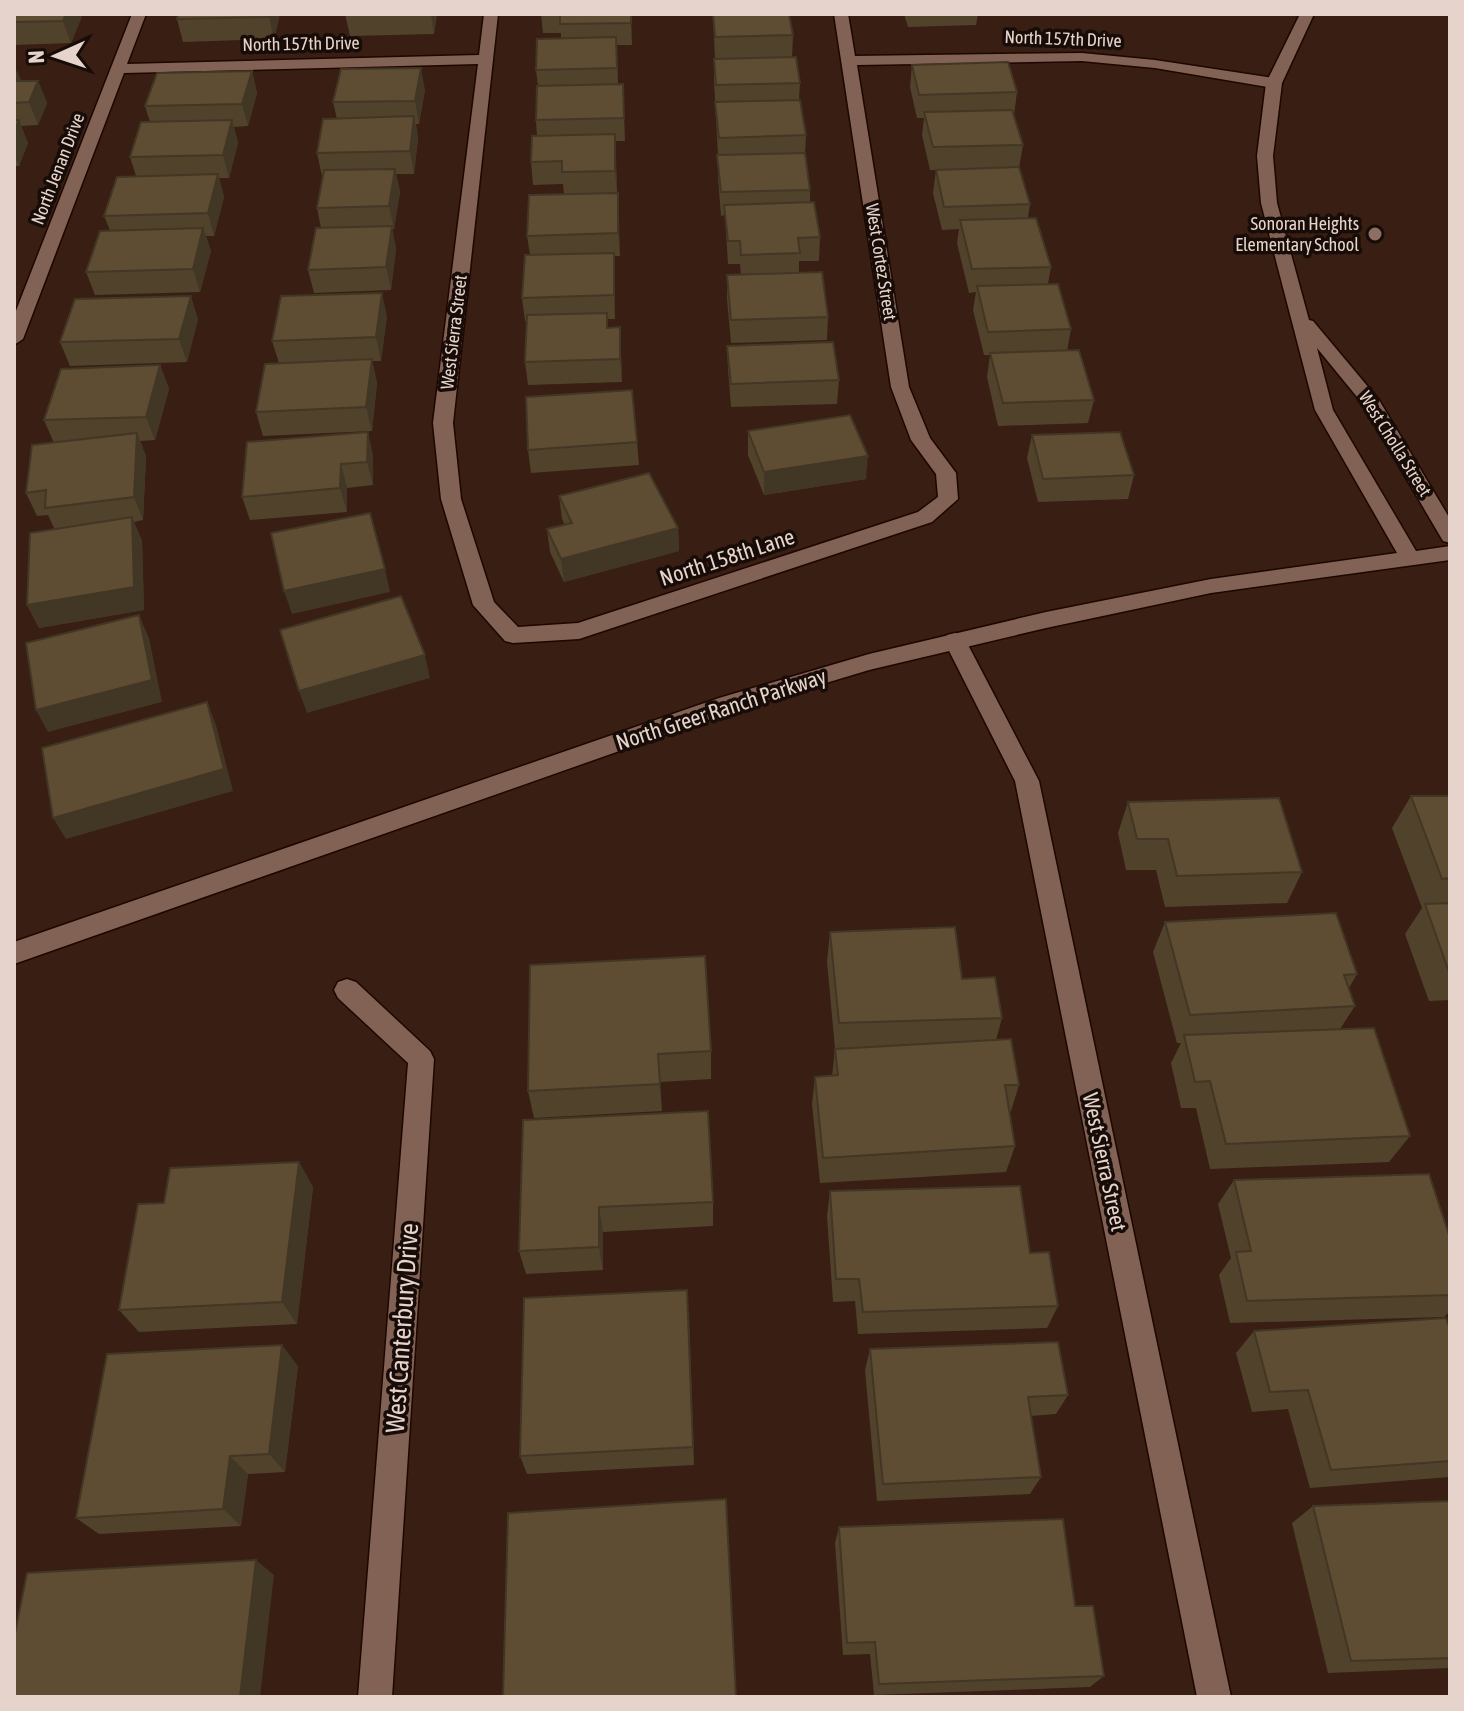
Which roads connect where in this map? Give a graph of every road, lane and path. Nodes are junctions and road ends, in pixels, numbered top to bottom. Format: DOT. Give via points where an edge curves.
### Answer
graph roads {
  1 [pos="139,14"];
  2 [pos="491,14"];
  3 [pos="841,14"];
  4 [pos="1307,14"];
  5 [pos="486,59"];
  6 [pos="849,61"];
  7 [pos="118,69"];
  8 [pos="1274,83"];
  9 [pos="1302,320"];
  10 [pos="14,339"];
  11 [pos="948,499"];
  12 [pos="1450,536"];
  13 [pos="1450,553"];
  14 [pos="1410,558"];
  15 [pos="513,635"];
  16 [pos="955,641"];
  17 [pos="14,953"];
  18 [pos="347,990"];
  19 [pos="375,1697"];
  20 [pos="1214,1697"];
  1 -- 7 [label="street, North Jenan Drive"];
  2 -- 5 [label="street, West Sierra Street"];
  3 -- 6 [label="street, West Cortez Street"];
  4 -- 8 [label="street, West Cholla Street"];
  5 -- 7 [label="street, North 157th Drive"];
  5 -- 15 [label="street, West Sierra Street" via="443,423 451,499 484,605"];
  6 -- 8 [label="street, North 157th Drive" via="1082,57"];
  6 -- 11 [label="street, West Cortez Street" via="900,387 921,440 946,473"];
  7 -- 10 [label="street, North Jenan Drive"];
  8 -- 9 [label="street, West Cholla Street" via="1265,156 1269,203"];
  9 -- 12 [label="street, West Cholla Street" via="1370,400"];
  9 -- 14 [label="street, West Cholla Street" via="1324,410"];
  11 -- 15 [label="street, North 158th Lane" via="925,517 579,631"];
  13 -- 14 [label="street, North Greer Ranch Parkway"];
  14 -- 16 [label="street, North Greer Ranch Parkway" via="1211,586"];
  16 -- 17 [label="street, North Greer Ranch Parkway" via="727,704"];
  16 -- 20 [label="street, West Sierra Street" via="1027,781"];
  18 -- 19 [label="street, West Canterbury Drive" via="421,1059"];
}
